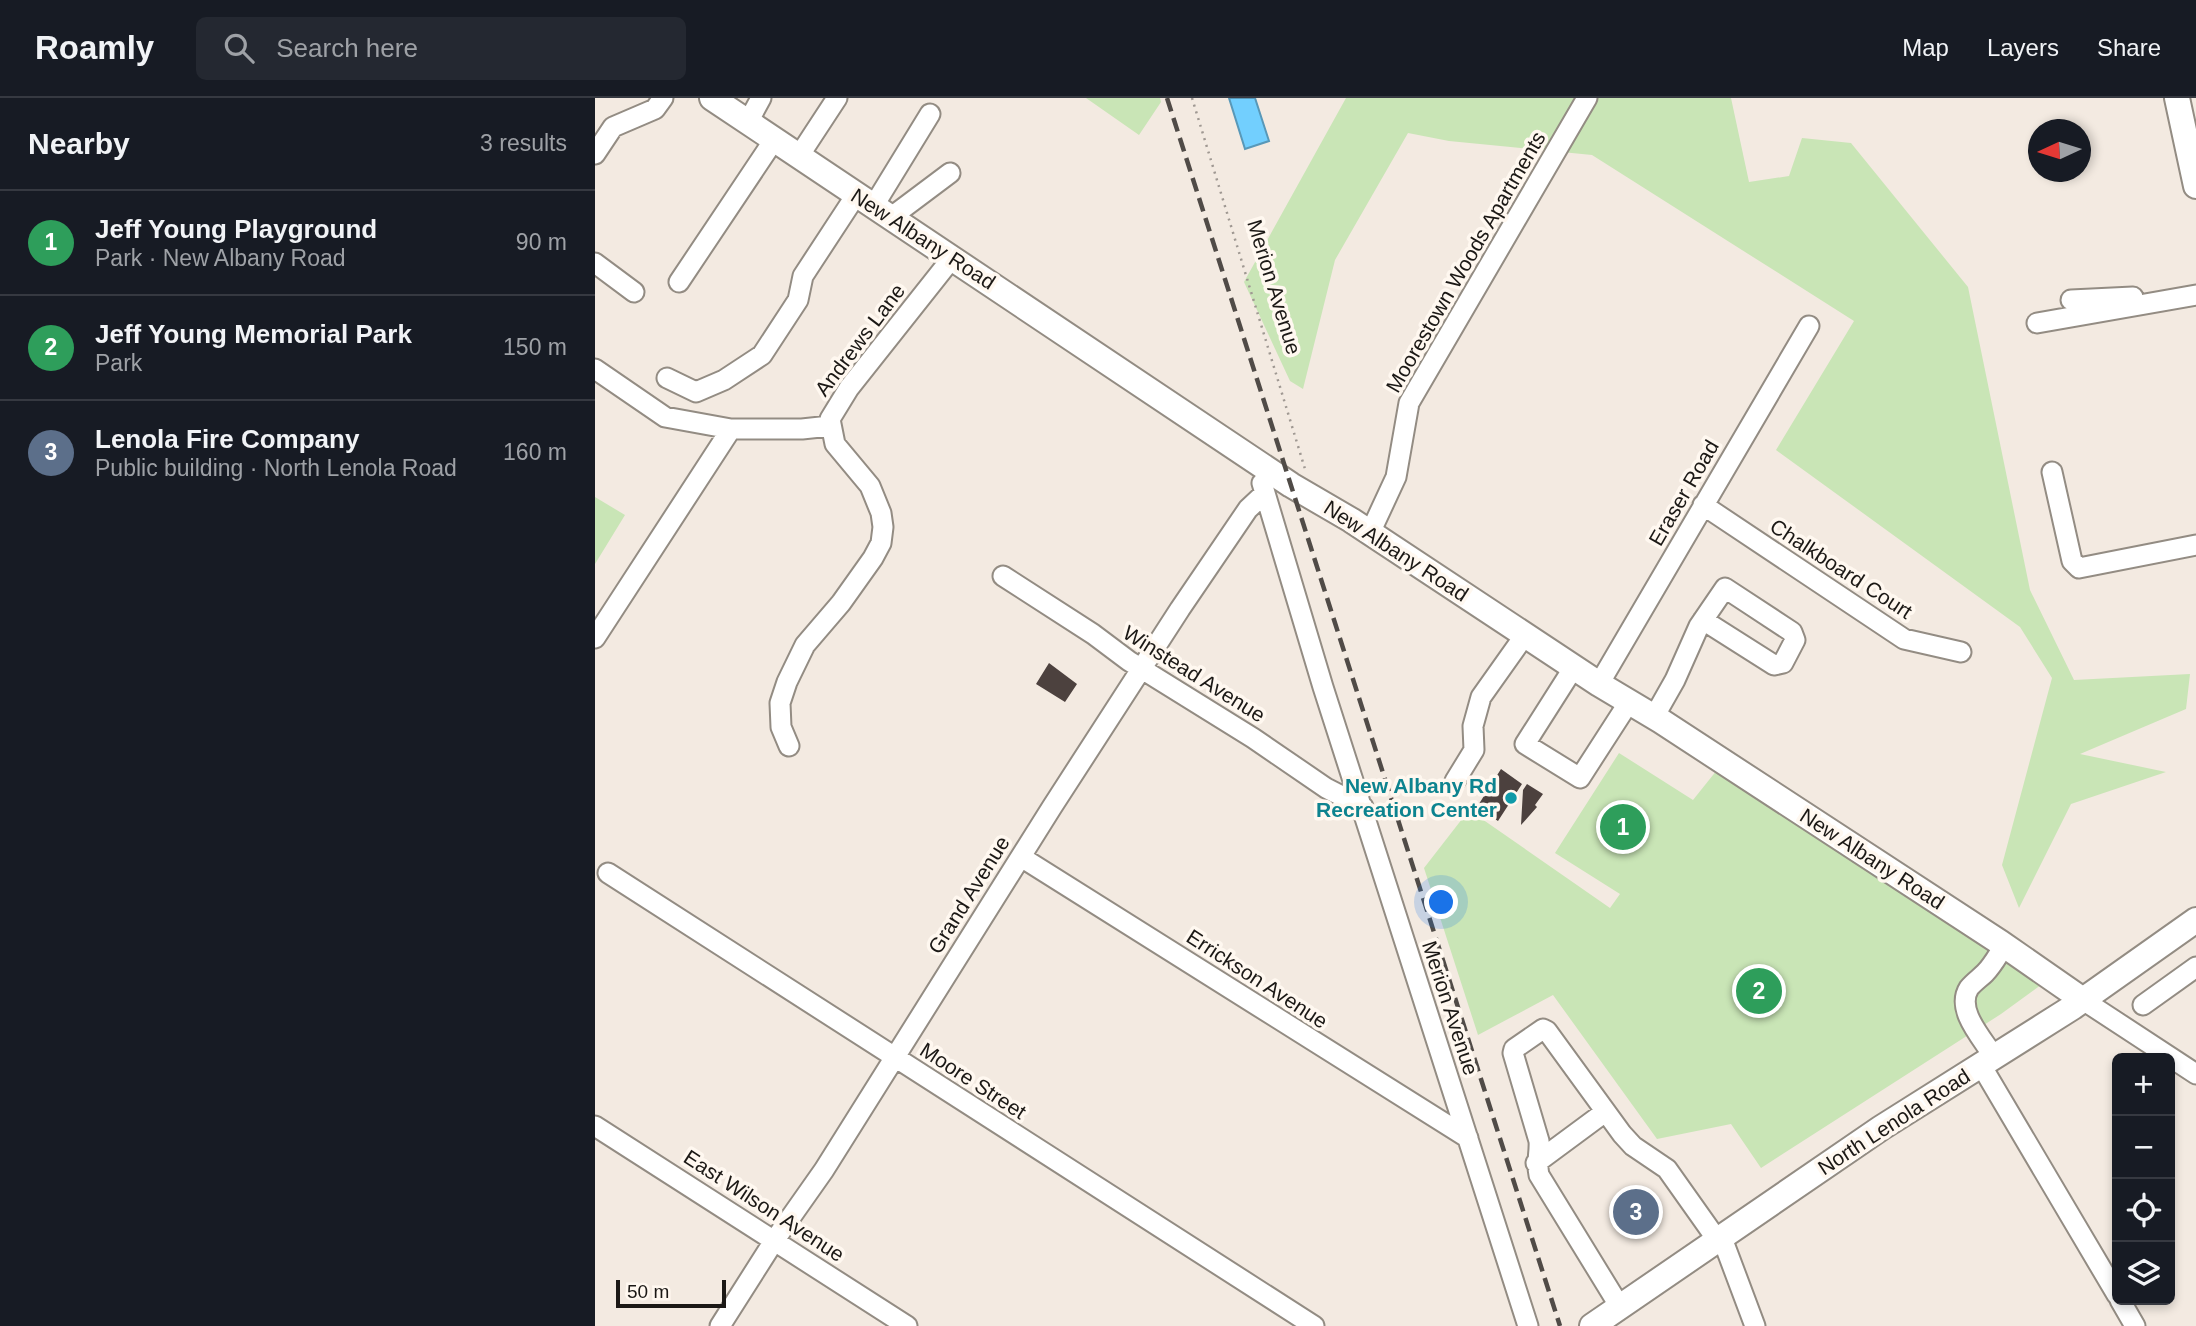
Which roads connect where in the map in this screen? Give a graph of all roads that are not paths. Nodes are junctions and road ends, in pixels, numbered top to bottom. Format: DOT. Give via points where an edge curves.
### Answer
graph roads {
  1 [pos="663,98"];
  2 [pos="712,98"];
  3 [pos="761,98"];
  4 [pos="837,98"];
  5 [pos="1587,98"];
  6 [pos="2177,98"];
  7 [pos="930,114"];
  8 [pos="748,122"];
  9 [pos="774,140"];
  10 [pos="2191,142"];
  11 [pos="595,154"];
  12 [pos="799,156"];
  13 [pos="950,173"];
  14 [pos="2195,179"];
  15 [pos="873,206"];
  16 [pos="952,258"];
  17 [pos="595,263"];
  18 [pos="679,282"];
  19 [pos="2196,285"];
  20 [pos="634,292"];
  21 [pos="2196,295"];
  22 [pos="2071,300"];
  23 [pos="2037,323"];
  24 [pos="1809,327"];
  25 [pos="595,369"];
  26 [pos="667,378"];
  27 [pos="830,426"];
  28 [pos="731,429"];
  29 [pos="1260,463"];
  30 [pos="2053,472"];
  31 [pos="1264,494"];
  32 [pos="1703,505"];
  33 [pos="1370,533"];
  34 [pos="2196,545"];
  35 [pos="1003,576"];
  36 [pos="1703,620"];
  37 [pos="1525,635"];
  38 [pos="595,638"];
  39 [pos="1961,652"];
  40 [pos="1574,667"];
  41 [pos="1142,669"];
  42 [pos="1599,684"];
  43 [pos="1629,702"];
  44 [pos="1654,717"];
  45 [pos="789,746"];
  46 [pos="1455,781"];
  47 [pos="1363,807"];
  48 [pos="1021,857"];
  49 [pos="608,873"];
  50 [pos="2195,922"];
  51 [pos="2004,946"];
  52 [pos="2196,967"];
  53 [pos="2083,1000"];
  54 [pos="2143,1005"];
  55 [pos="894,1057"];
  56 [pos="1988,1061"];
  57 [pos="2196,1074"];
  58 [pos="1605,1112"];
  59 [pos="595,1126"];
  60 [pos="1468,1138"];
  61 [pos="1536,1163"];
  62 [pos="1720,1239"];
  63 [pos="775,1241"];
  64 [pos="2112,1285"];
  65 [pos="2123,1305"];
  66 [pos="1620,1307"];
  67 [pos="720,1326"];
  68 [pos="907,1326"];
  69 [pos="1314,1326"];
  70 [pos="1528,1326"];
  71 [pos="1592,1326"];
  72 [pos="1755,1326"];
  73 [pos="2135,1326"];
  1 -- 11 [label="street" via="655,109 613,127"];
  2 -- 8 [label="main road, New Albany Road"];
  3 -- 8 [label="street"];
  4 -- 12 [label="street"];
  5 -- 33 [label="street, Moorestown Woods Apartments" via="1409,403 1396,477"];
  6 -- 10 [label="main road"];
  7 -- 15 [label="street"];
  8 -- 9 [label="main road, New Albany Road"];
  9 -- 12 [label="main road, New Albany Road"];
  9 -- 18 [label="street"];
  10 -- 14 [label="main road"];
  12 -- 15 [label="main road, New Albany Road"];
  13 -- 15 [label="street"];
  15 -- 16 [label="main road, New Albany Road"];
  15 -- 26 [label="street" via="803,276 798,300 759,358 696,393"];
  16 -- 27 [label="street, Andrews Lane" via="849,388 829,419"];
  16 -- 29 [label="main road, New Albany Road"];
  17 -- 20 [label="street"];
  19 -- 22 [label="street" via="2144,296"];
  21 -- 23 [label="street"];
  24 -- 32 [label="street, Eraser Road"];
  25 -- 28 [label="street" via="665,417"];
  27 -- 28 [label="street"];
  27 -- 45 [label="street, Andrews Lane" via="835,444 870,486 881,513 881,543 841,604 805,645 787,682 781,727"];
  28 -- 38 [label="street"];
  29 -- 31 [label="street, Merion Avenue"];
  29 -- 33 [label="main road, New Albany Road"];
  30 -- 34 [label="street" via="2072,561 2080,568"];
  31 -- 41 [label="street, Grand Avenue" via="1248,509"];
  31 -- 47 [label="street, Merion Avenue"];
  32 -- 39 [label="street, Chalkboard Court" via="1904,639"];
  32 -- 42 [label="street, Eraser Road"];
  33 -- 37 [label="main road, New Albany Road"];
  35 -- 41 [label="street, Winstead Avenue"];
  36 -- 36 [label="street" via="1725,588 1792,632 1795,640 1783,663 1774,666"];
  36 -- 44 [label="street"];
  37 -- 40 [label="main road, New Albany Road"];
  37 -- 46 [label="street" via="1481,697 1473,726 1473,750"];
  40 -- 42 [label="main road, New Albany Road"];
  40 -- 43 [label="street" via="1525,744 1580,778"];
  41 -- 47 [label="street, Winstead Avenue"];
  41 -- 48 [label="street, Grand Avenue"];
  42 -- 43 [label="main road, New Albany Road"];
  43 -- 44 [label="main road, New Albany Road"];
  44 -- 51 [label="main road, New Albany Road"];
  47 -- 60 [label="street, Merion Avenue"];
  48 -- 55 [label="street, Grand Avenue"];
  48 -- 60 [label="street, Errickson Avenue"];
  49 -- 55 [label="street, Moore Street"];
  50 -- 53 [label="main road, North Lenola Road"];
  51 -- 53 [label="main road, New Albany Road"];
  51 -- 56 [label="street" via="1965,1000"];
  52 -- 54 [label="street"];
  53 -- 56 [label="main road, North Lenola Road"];
  53 -- 57 [label="street"];
  55 -- 63 [label="street, Grand Avenue"];
  55 -- 69 [label="street, Moore Street"];
  56 -- 62 [label="main road, North Lenola Road"];
  56 -- 64 [label="street"];
  58 -- 61 [label="street"];
  58 -- 61 [label="street" via="1547,1031 1543,1029 1514,1049 1539,1141"];
  58 -- 62 [label="street" via="1633,1146 1667,1169"];
  59 -- 63 [label="street, East Wilson Avenue"];
  60 -- 70 [label="street, Merion Avenue"];
  61 -- 66 [label="street"];
  62 -- 66 [label="main road, North Lenola Road"];
  62 -- 72 [label="street"];
  63 -- 67 [label="street, Grand Avenue"];
  63 -- 68 [label="street, East Wilson Avenue"];
  65 -- 73 [label="street"];
  66 -- 71 [label="main road, North Lenola Road"];
}
